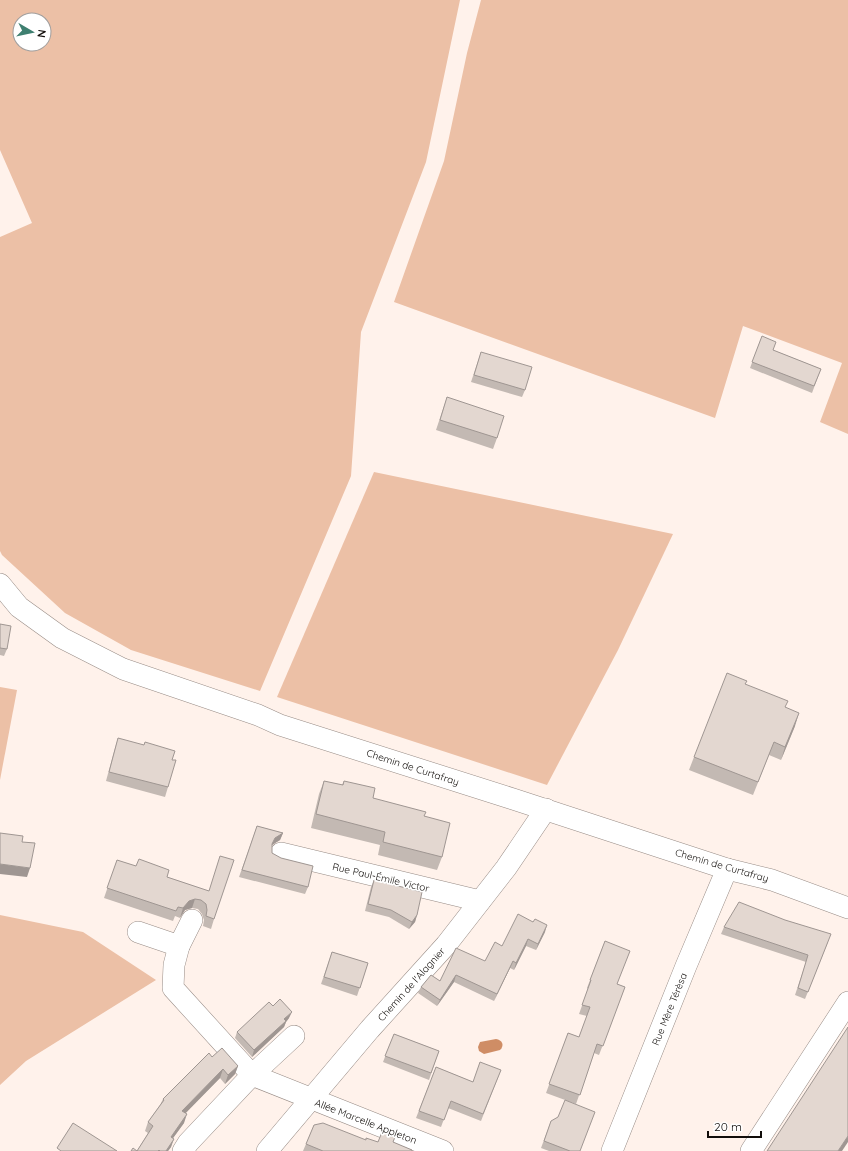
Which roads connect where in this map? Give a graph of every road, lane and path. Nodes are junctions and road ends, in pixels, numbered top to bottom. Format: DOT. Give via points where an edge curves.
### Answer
graph roads {
  1 [pos="0,584"];
  2 [pos="546,809"];
  3 [pos="281,853"];
  4 [pos="727,869"];
  5 [pos="480,901"];
  6 [pos="848,908"];
  7 [pos="192,920"];
  8 [pos="138,932"];
  9 [pos="180,946"];
  10 [pos="848,1002"];
  11 [pos="294,1036"];
  12 [pos="252,1075"];
  13 [pos="310,1099"];
  14 [pos="183,1151"];
  15 [pos="267,1151"];
  16 [pos="444,1151"];
  17 [pos="612,1151"];
  18 [pos="750,1151"];
  1 -- 2 [label="street, Chemin de Curtafray" via="19,607 62,638 123,668 280,725"];
  2 -- 4 [label="street, Chemin de Curtafray"];
  2 -- 5 [label="street, Chemin de l'Alagnier"];
  3 -- 5 [label="street, Rue Paul-Émile Victor"];
  4 -- 6 [label="street, Chemin de Curtafray" via="772,880"];
  4 -- 17 [label="street, Rue Mère Térèsa"];
  5 -- 13 [label="street, Chemin de l'Alagnier" via="446,945"];
  7 -- 9 [label="street"];
  8 -- 9 [label="street"];
  9 -- 12 [label="street" via="174,965 173,988"];
  10 -- 18 [label="street"];
  11 -- 12 [label="street"];
  12 -- 13 [label="street, Allée Marcelle Appleton"];
  12 -- 14 [label="street"];
  13 -- 15 [label="street, Chemin de l'Alagnier"];
  13 -- 16 [label="street, Allée Marcelle Appleton"];
}
